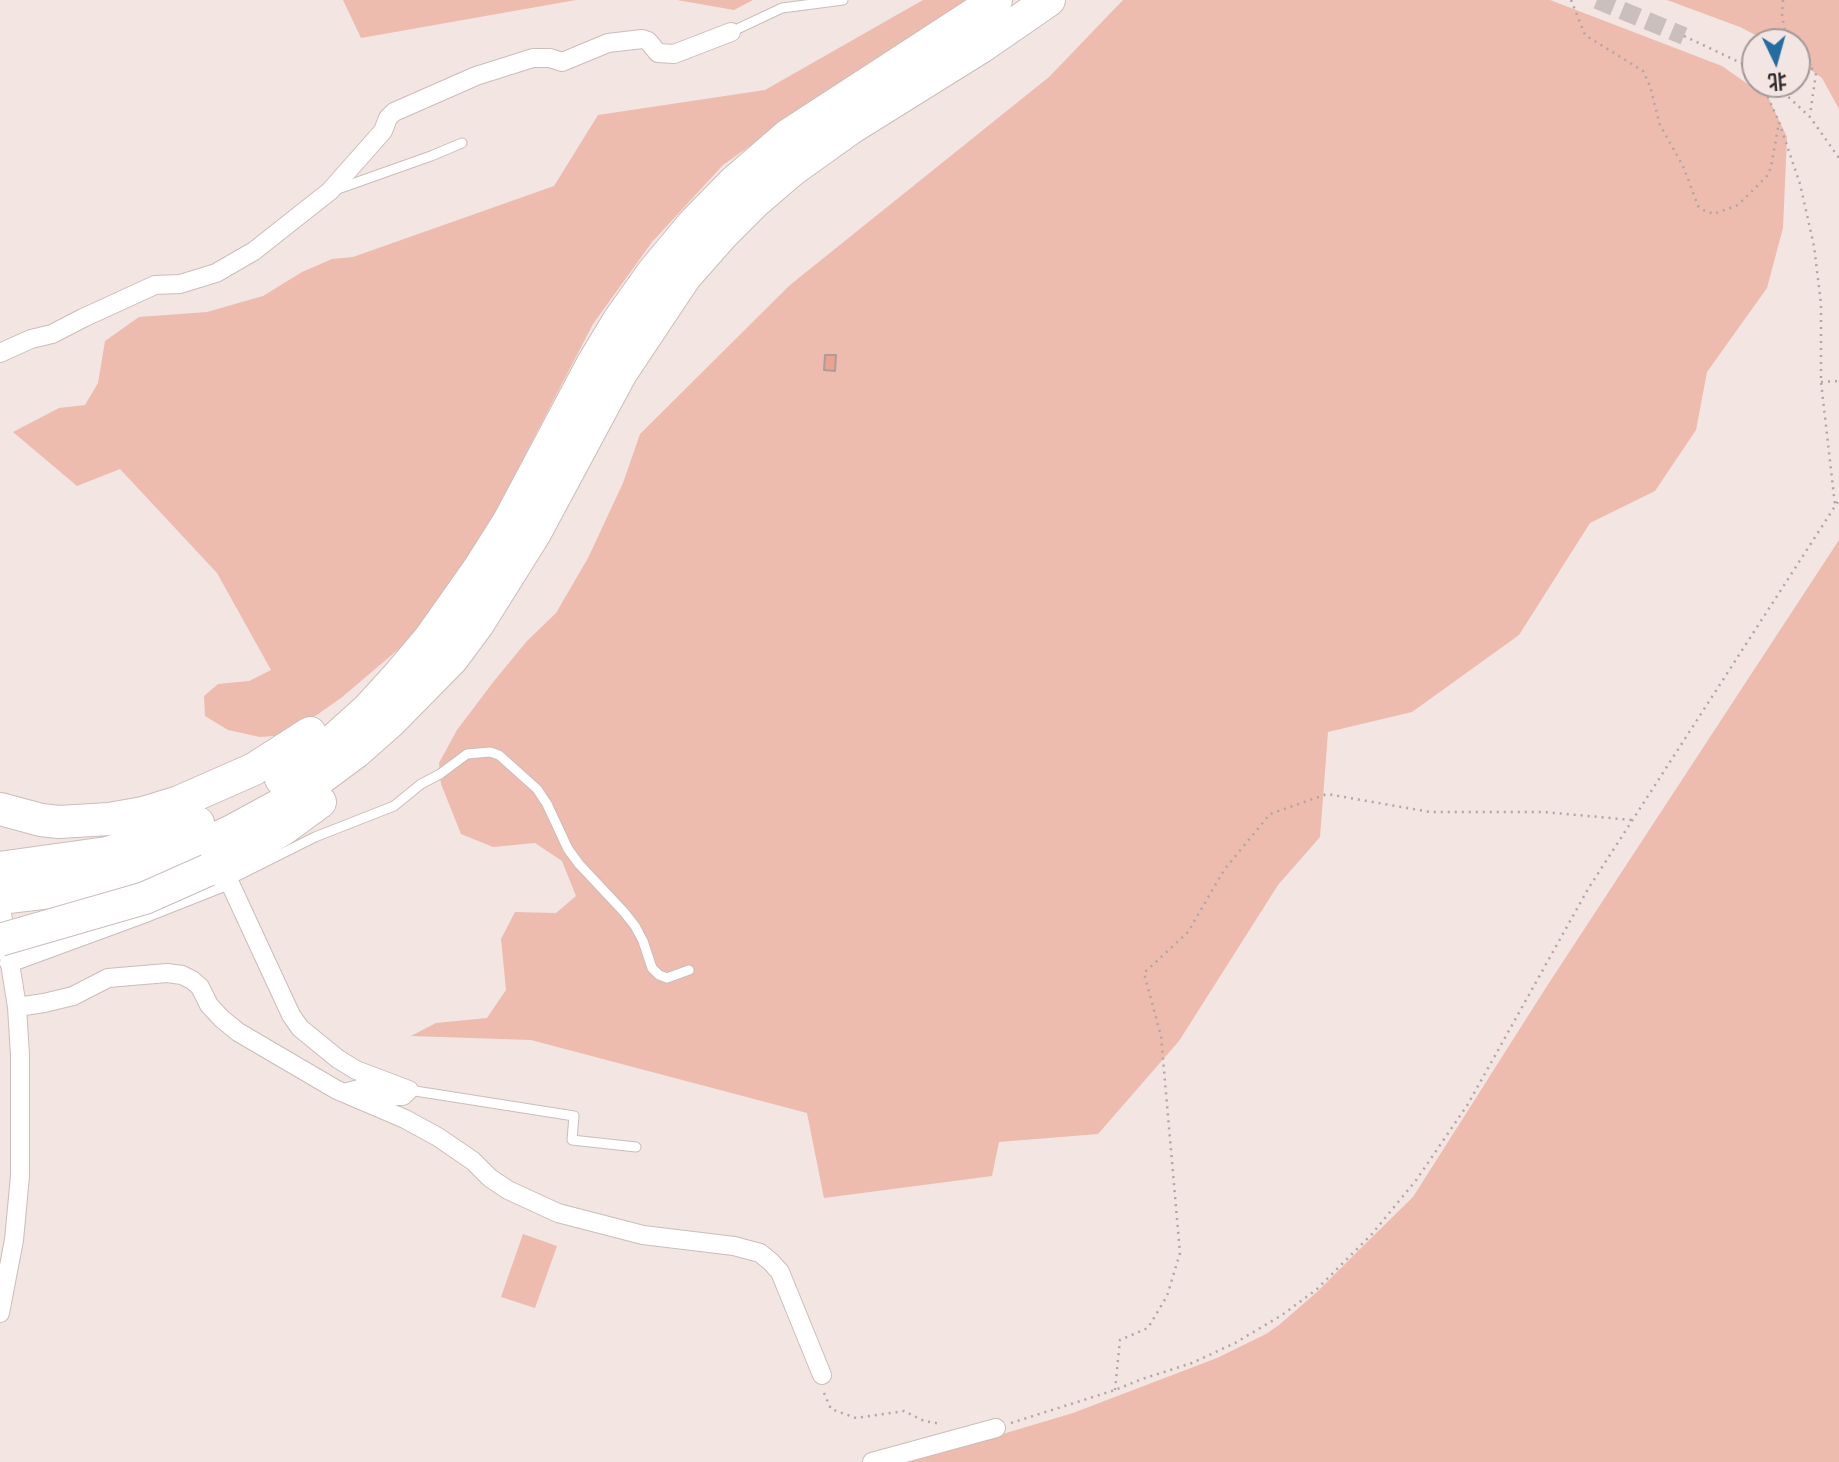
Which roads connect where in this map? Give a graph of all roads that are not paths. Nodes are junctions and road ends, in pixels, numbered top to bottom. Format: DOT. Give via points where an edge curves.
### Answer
graph roads {
  1 [pos="843,0"];
  2 [pos="996,0"];
  3 [pos="1049,0"];
  4 [pos="731,32"];
  5 [pos="462,143"];
  6 [pos="330,191"];
  7 [pos="0,352"];
  8 [pos="441,648"];
  9 [pos="0,809"];
  10 [pos="9,867"];
  11 [pos="220,872"];
  12 [pos="0,900"];
  13 [pos="4,959"];
  14 [pos="690,970"];
  15 [pos="17,1007"];
  16 [pos="409,1090"];
  17 [pos="344,1093"];
  18 [pos="636,1147"];
  19 [pos="0,1313"];
  20 [pos="822,1375"];
  21 [pos="996,1428"];
  22 [pos="872,1462"];
  1 -- 4 [label="lane" via="782,8"];
  2 -- 8 [label="highway" via="787,136 692,225 653,272 593,363 478,570"];
  3 -- 8 [label="highway" via="791,171 723,234 685,277 621,373 535,533 478,624"];
  4 -- 6 [label="street" via="674,54 658,53 642,38 608,43 562,62 533,58 476,76 394,111 383,131"];
  5 -- 6 [label="lane"];
  6 -- 7 [label="street" via="254,251 216,273 180,284 155,285 52,334"];
  8 -- 9 [label="highway" via="254,769 179,802 144,813 74,822 41,820"];
  8 -- 10 [label="highway" via="297,768 228,810 157,839 107,853"];
  8 -- 11 [label="highway" via="432,691 403,726 345,782"];
  8 -- 12 [label="highway" via="390,722 356,752 278,806 150,866"];
  11 -- 13 [label="highway, bridge" via="145,898"];
  11 -- 14 [label="lane" via="394,806 467,754 490,752 537,789 568,849 635,926 652,968 667,978"];
  11 -- 16 [label="street" via="300,1028 356,1070"];
  12 -- 13 [label="street"];
  13 -- 15 [label="street"];
  15 -- 17 [label="street" via="73,996 108,978 182,975 200,987 209,1006 238,1032"];
  15 -- 19 [label="street" via="20,1176"];
  16 -- 17 [label="street" via="403,1096 363,1088"];
  16 -- 18 [label="lane" via="574,1116 572,1140"];
  17 -- 20 [label="street" via="438,1137 508,1190 558,1213 643,1235 760,1253 780,1272"];
  21 -- 22 [label="street"];
}
